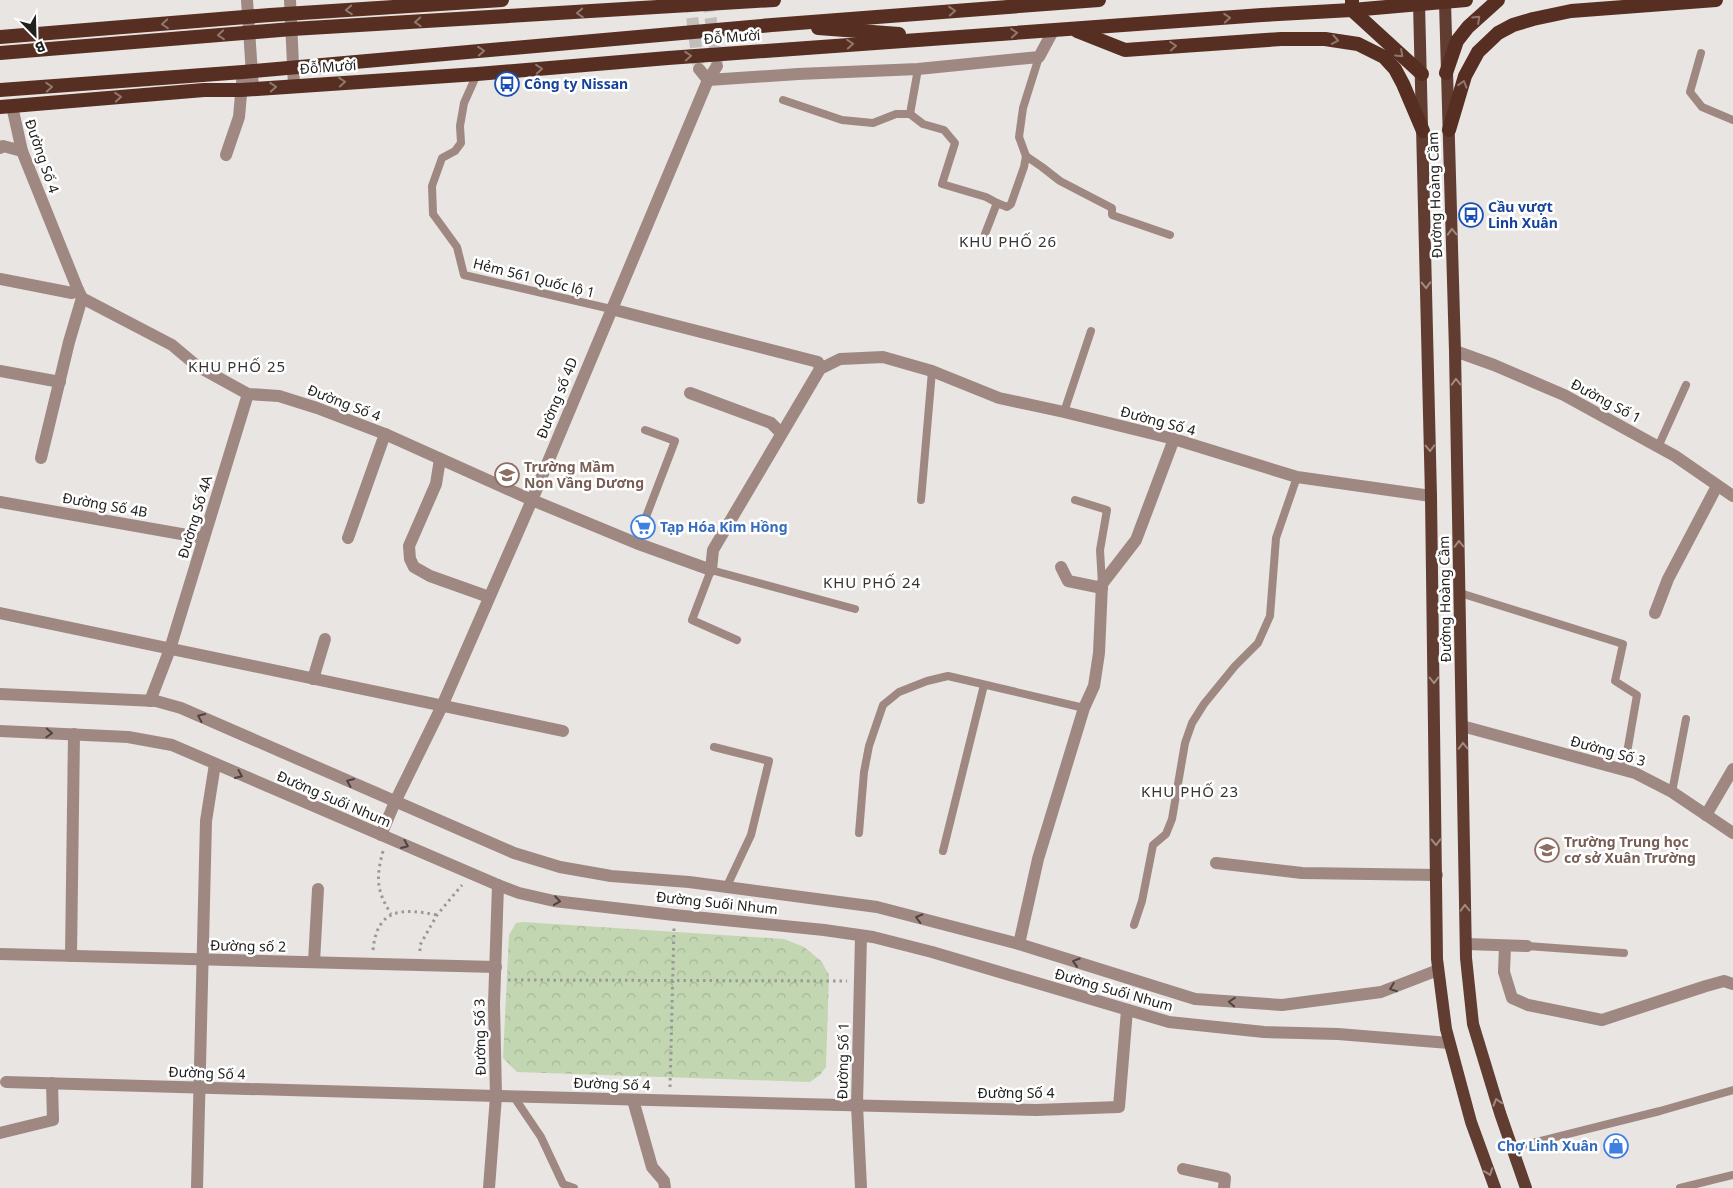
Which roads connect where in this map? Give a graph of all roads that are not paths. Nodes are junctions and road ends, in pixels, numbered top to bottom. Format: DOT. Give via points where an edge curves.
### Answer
graph roads {
  1 [pos="247,0"];
  2 [pos="502,0"];
  3 [pos="774,0"];
  4 [pos="1099,0"];
  5 [pos="1466,0"];
  6 [pos="1498,0"];
  7 [pos="1716,0"];
  8 [pos="1445,1"];
  9 [pos="1419,2"];
  10 [pos="1352,5"];
  11 [pos="290,7"];
  12 [pos="248,17"];
  13 [pos="772,24"];
  14 [pos="292,29"];
  15 [pos="1073,29"];
  16 [pos="1053,30"];
  17 [pos="249,32"];
  18 [pos="0,37"];
  19 [pos="948,37"];
  20 [pos="0,53"];
  21 [pos="1701,53"];
  22 [pos="1039,57"];
  23 [pos="718,66"];
  24 [pos="293,68"];
  25 [pos="699,69"];
  26 [pos="918,69"];
  27 [pos="247,72"];
  28 [pos="1446,73"];
  29 [pos="476,74"];
  30 [pos="1422,74"];
  31 [pos="708,80"];
  32 [pos="294,86"];
  33 [pos="247,89"];
  34 [pos="0,90"];
  35 [pos="783,100"];
  36 [pos="6,107"];
  37 [pos="910,114"];
  38 [pos="1733,120"];
  39 [pos="1449,130"];
  40 [pos="1423,131"];
  41 [pos="0,148"];
  42 [pos="22,151"];
  43 [pos="226,155"];
  44 [pos="1026,156"];
  45 [pos="997,203"];
  46 [pos="984,234"];
  47 [pos="1170,235"];
  48 [pos="0,279"];
  49 [pos="80,294"];
  50 [pos="611,309"];
  51 [pos="1090,331"];
  52 [pos="1455,351"];
  53 [pos="820,369"];
  54 [pos="0,371"];
  55 [pos="932,371"];
  56 [pos="60,382"];
  57 [pos="1686,385"];
  58 [pos="690,393"];
  59 [pos="248,394"];
  60 [pos="1064,412"];
  61 [pos="645,430"];
  62 [pos="781,433"];
  63 [pos="385,434"];
  64 [pos="1174,439"];
  65 [pos="1658,447"];
  66 [pos="41,458"];
  67 [pos="440,459"];
  68 [pos="1297,476"];
  69 [pos="1733,480"];
  70 [pos="1726,491"];
  71 [pos="1431,496"];
  72 [pos="532,500"];
  73 [pos="921,500"];
  74 [pos="1075,500"];
  75 [pos="0,502"];
  76 [pos="204,538"];
  77 [pos="348,538"];
  78 [pos="636,543"];
  79 [pos="1061,567"];
  80 [pos="710,570"];
  81 [pos="1102,586"];
  82 [pos="1460,593"];
  83 [pos="489,598"];
  84 [pos="855,609"];
  85 [pos="0,613"];
  86 [pos="1655,613"];
  87 [pos="324,639"];
  88 [pos="737,640"];
  89 [pos="170,649"];
  90 [pos="313,679"];
  91 [pos="984,685"];
  92 [pos="0,694"];
  93 [pos="150,701"];
  94 [pos="442,706"];
  95 [pos="1084,708"];
  96 [pos="1686,719"];
  97 [pos="1462,726"];
  98 [pos="0,731"];
  99 [pos="563,731"];
  100 [pos="74,734"];
  101 [pos="714,747"];
  102 [pos="215,764"];
  103 [pos="1733,769"];
  104 [pos="1624,770"];
  105 [pos="1672,792"];
  106 [pos="395,802"];
  107 [pos="1706,816"];
  108 [pos="1733,832"];
  109 [pos="859,833"];
  110 [pos="384,836"];
  111 [pos="943,851"];
  112 [pos="1216,864"];
  113 [pos="1437,875"];
  114 [pos="498,885"];
  115 [pos="727,886"];
  116 [pos="318,889"];
  117 [pos="1134,925"];
  118 [pos="861,936"];
  119 [pos="1019,944"];
  120 [pos="1466,944"];
  121 [pos="1504,946"];
  122 [pos="1527,946"];
  123 [pos="1624,953"];
  124 [pos="0,954"];
  125 [pos="71,956"];
  126 [pos="203,960"];
  127 [pos="314,962"];
  128 [pos="496,967"];
  129 [pos="1438,970"];
  130 [pos="1733,984"];
  131 [pos="1127,1010"];
  132 [pos="1450,1044"];
  133 [pos="6,1082"];
  134 [pos="52,1083"];
  135 [pos="200,1088"];
  136 [pos="1733,1090"];
  137 [pos="496,1096"];
  138 [pos="514,1096"];
  139 [pos="633,1100"];
  140 [pos="857,1105"];
  141 [pos="0,1133"];
  142 [pos="1512,1148"];
  143 [pos="1183,1169"];
  144 [pos="1733,1175"];
  145 [pos="198,1188"];
  146 [pos="488,1188"];
  147 [pos="574,1188"];
  148 [pos="665,1188"];
  149 [pos="862,1188"];
  150 [pos="1224,1188"];
  151 [pos="1495,1188"];
  152 [pos="1526,1188"];
  153 [pos="1680,1188"];
  1 -- 12 [label="street"];
  2 -- 11 [label="highway, one-way"];
  3 -- 14 [label="highway, one-way"];
  13 -- 4 [label="highway, Đỗ Mười, one-way"];
  5 -- 8 [label="highway, Đỗ Mười"];
  28 -- 6 [label="highway, one-way" via="1457,41"];
  39 -- 7 [label="highway, one-way" via="1465,76 1478,52 1512,25 1571,12"];
  8 -- 9 [label="highway, Đỗ Mười"];
  8 -- 28 [label="main road, Đường Hoàng Cầm"];
  9 -- 10 [label="highway, Đỗ Mười"];
  9 -- 30 [label="main road, Đường Hoàng Cầm"];
  15 -- 10 [label="highway, Đỗ Mười, one-way"];
  10 -- 30 [label="highway, one-way"];
  11 -- 12 [label="highway"];
  11 -- 14 [label="street"];
  12 -- 17 [label="street"];
  12 -- 18 [label="highway, one-way"];
  13 -- 19 [label="highway"];
  24 -- 13 [label="highway, Đỗ Mười, one-way"];
  14 -- 17 [label="highway"];
  14 -- 24 [label="street"];
  15 -- 16 [label="highway, Đỗ Mười"];
  15 -- 40 [label="highway, one-way" via="1124,50 1325,38 1358,44 1384,57 1395,70"];
  19 -- 16 [label="highway, Đỗ Mười, one-way"];
  16 -- 22 [label="street"];
  17 -- 20 [label="highway, one-way"];
  17 -- 27 [label="street"];
  29 -- 19 [label="highway, Đỗ Mười, one-way"];
  21 -- 38 [label="lane" via="1690,92 1702,107"];
  22 -- 26 [label="street"];
  22 -- 44 [label="lane" via="1023,108 1019,137"];
  23 -- 31 [label="street, Đường số 4D"];
  24 -- 27 [label="highway, Đỗ Mười"];
  24 -- 32 [label="street"];
  25 -- 31 [label="street"];
  26 -- 31 [label="street"];
  26 -- 37 [label="lane"];
  27 -- 33 [label="street"];
  34 -- 27 [label="highway, Đỗ Mười, one-way"];
  28 -- 39 [label="main road, Đường Hoàng Cầm"];
  32 -- 29 [label="highway, Đỗ Mười, one-way"];
  29 -- 50 [label="lane, Hẻm 561 Quốc lộ 1" via="464,103 461,143 455,151 442,158 432,186 433,214 456,248 464,275"];
  30 -- 40 [label="main road, Đường Hoàng Cầm"];
  31 -- 50 [label="street, Đường số 4D"];
  33 -- 32 [label="highway, Đỗ Mười, one-way"];
  36 -- 33 [label="highway, Đỗ Mười, one-way"];
  33 -- 43 [label="street"];
  35 -- 37 [label="lane" via="842,120 873,123 896,114"];
  36 -- 42 [label="street, Đường Số 4"];
  37 -- 45 [label="lane" via="923,124 944,130 955,143 942,184"];
  52 -- 39 [label="main road, Đường Hoàng Cầm, one-way"];
  40 -- 71 [label="main road, Đường Hoàng Cầm, one-way"];
  41 -- 42 [label="street"];
  42 -- 49 [label="street, Đường Số 4"];
  44 -- 45 [label="lane" via="1011,204 1007,207"];
  44 -- 47 [label="lane" via="1060,182 1111,207 1112,215"];
  45 -- 46 [label="lane"];
  48 -- 49 [label="street"];
  49 -- 56 [label="street"];
  49 -- 59 [label="street, Đường Số 4" via="172,345 197,366"];
  50 -- 53 [label="street" via="818,362"];
  50 -- 72 [label="street, Đường số 4D"];
  51 -- 60 [label="lane"];
  52 -- 65 [label="street, Đường Số 1" via="1564,395"];
  82 -- 52 [label="main road, Đường Hoàng Cầm, one-way"];
  53 -- 55 [label="street, Đường Số 4" via="840,359 883,357"];
  53 -- 62 [label="street"];
  54 -- 56 [label="street"];
  55 -- 60 [label="street, Đường Số 4" via="999,398"];
  55 -- 73 [label="lane"];
  56 -- 66 [label="street"];
  57 -- 65 [label="lane"];
  58 -- 62 [label="street" via="771,423"];
  59 -- 63 [label="street, Đường Số 4" via="279,396"];
  59 -- 76 [label="street, Đường Số 4A"];
  60 -- 64 [label="street, Đường Số 4"];
  61 -- 78 [label="lane" via="675,441"];
  62 -- 80 [label="street" via="713,550"];
  63 -- 67 [label="street, Đường Số 4"];
  63 -- 77 [label="street"];
  64 -- 68 [label="street, Đường Số 4"];
  64 -- 81 [label="street" via="1136,540"];
  65 -- 70 [label="street, Đường Số 1"];
  67 -- 72 [label="street, Đường Số 4"];
  67 -- 83 [label="street" via="436,484 409,546 410,559 414,567 430,576"];
  68 -- 71 [label="street, Đường Số 4"];
  68 -- 117 [label="lane" via="1276,538 1270,616 1258,643 1235,666 1192,723 1185,744 1172,819 1166,834 1153,845"];
  69 -- 70 [label="street"];
  70 -- 86 [label="street" via="1668,579"];
  71 -- 113 [label="main road, Đường Hoàng Cầm, one-way"];
  72 -- 78 [label="street, Đường Số 4"];
  72 -- 83 [label="street, Đường số 4D"];
  74 -- 81 [label="lane" via="1107,510 1100,550"];
  75 -- 76 [label="street, Đường Số 4B"];
  76 -- 89 [label="street, Đường Số 4A"];
  78 -- 80 [label="street, Đường Số 4"];
  79 -- 81 [label="street" via="1068,581"];
  80 -- 84 [label="lane"];
  80 -- 88 [label="lane" via="692,620"];
  81 -- 95 [label="street" via="1094,686"];
  82 -- 97 [label="main road, Đường Hoàng Cầm"];
  82 -- 104 [label="lane" via="1622,644 1615,680 1637,695"];
  83 -- 94 [label="street, Đường số 4D"];
  85 -- 89 [label="street"];
  87 -- 90 [label="street"];
  89 -- 90 [label="street"];
  89 -- 93 [label="street, Đường Số 4A"];
  90 -- 94 [label="street"];
  91 -- 95 [label="lane"];
  91 -- 109 [label="lane" via="948,676 899,692 883,705 864,772"];
  91 -- 111 [label="lane"];
  92 -- 93 [label="street, Đường Suối Nhum"];
  106 -- 93 [label="street, Đường Suối Nhum, one-way" via="181,708"];
  94 -- 99 [label="street"];
  94 -- 106 [label="street, Đường số 4D"];
  95 -- 119 [label="street" via="1038,859"];
  96 -- 105 [label="lane"];
  97 -- 104 [label="street, Đường Số 3"];
  120 -- 97 [label="main road, Đường Hoàng Cầm, one-way"];
  98 -- 100 [label="street, Đường Suối Nhum, one-way"];
  100 -- 102 [label="street, Đường Suối Nhum" via="128,737 172,745"];
  100 -- 125 [label="street"];
  101 -- 115 [label="lane" via="768,761 751,835"];
  102 -- 110 [label="street, Đường Suối Nhum, one-way"];
  102 -- 126 [label="street" via="206,821"];
  103 -- 107 [label="street"];
  104 -- 105 [label="street, Đường Số 3" via="1648,778"];
  105 -- 107 [label="street, Đường Số 3"];
  106 -- 110 [label="street, Đường số 4D"];
  106 -- 115 [label="street, Đường Suối Nhum" via="514,853 560,867 611,876"];
  107 -- 108 [label="street, Đường Số 3"];
  110 -- 114 [label="street, Đường Suối Nhum, one-way"];
  112 -- 113 [label="street" via="1302,873"];
  113 -- 129 [label="main road, Đường Hoàng Cầm"];
  114 -- 118 [label="street, Đường Suối Nhum, one-way" via="554,901"];
  114 -- 128 [label="street, Đường Số 3"];
  119 -- 115 [label="street, Đường Suối Nhum, one-way" via="877,907"];
  116 -- 127 [label="street"];
  118 -- 131 [label="street, Đường Suối Nhum" via="932,952"];
  118 -- 140 [label="street, Đường Số 1"];
  129 -- 119 [label="street, Đường Suối Nhum, one-way" via="1381,992 1282,1005 1195,999"];
  120 -- 121 [label="street"];
  142 -- 120 [label="main road, Đường Hoàng Cầm, one-way" via="1473,1024"];
  121 -- 122 [label="street"];
  121 -- 130 [label="street" via="1504,972 1512,998 1528,1005 1602,1020 1706,986 1724,982"];
  122 -- 123 [label="lane"];
  124 -- 125 [label="street, Đường số 2"];
  125 -- 126 [label="street, Đường số 2"];
  126 -- 127 [label="street, Đường số 2"];
  126 -- 135 [label="street"];
  127 -- 128 [label="street, Đường số 2"];
  128 -- 137 [label="street, Đường Số 3"];
  129 -- 132 [label="main road, Đường Hoàng Cầm"];
  131 -- 132 [label="street, Đường Suối Nhum" via="1169,1022 1264,1032 1338,1034"];
  131 -- 140 [label="street, Đường Số 4" via="1119,1107 1036,1110"];
  132 -- 151 [label="main road, Đường Hoàng Cầm, one-way" via="1471,1122"];
  133 -- 134 [label="street, Đường Số 4"];
  134 -- 135 [label="street, Đường Số 4"];
  134 -- 141 [label="street" via="53,1120"];
  135 -- 137 [label="street, Đường Số 4"];
  135 -- 145 [label="street"];
  136 -- 142 [label="lane"];
  137 -- 138 [label="street, Đường Số 4"];
  137 -- 146 [label="street, Đường Số 3"];
  138 -- 139 [label="street, Đường Số 4"];
  138 -- 147 [label="lane" via="541,1137 564,1184"];
  139 -- 140 [label="street, Đường Số 4"];
  139 -- 148 [label="street" via="652,1167 664,1181"];
  140 -- 149 [label="street, Đường Số 1"];
  142 -- 152 [label="main road, Đường Hoàng Cầm"];
  143 -- 150 [label="street" via="1225,1178"];
  144 -- 153 [label="lane"];
}
